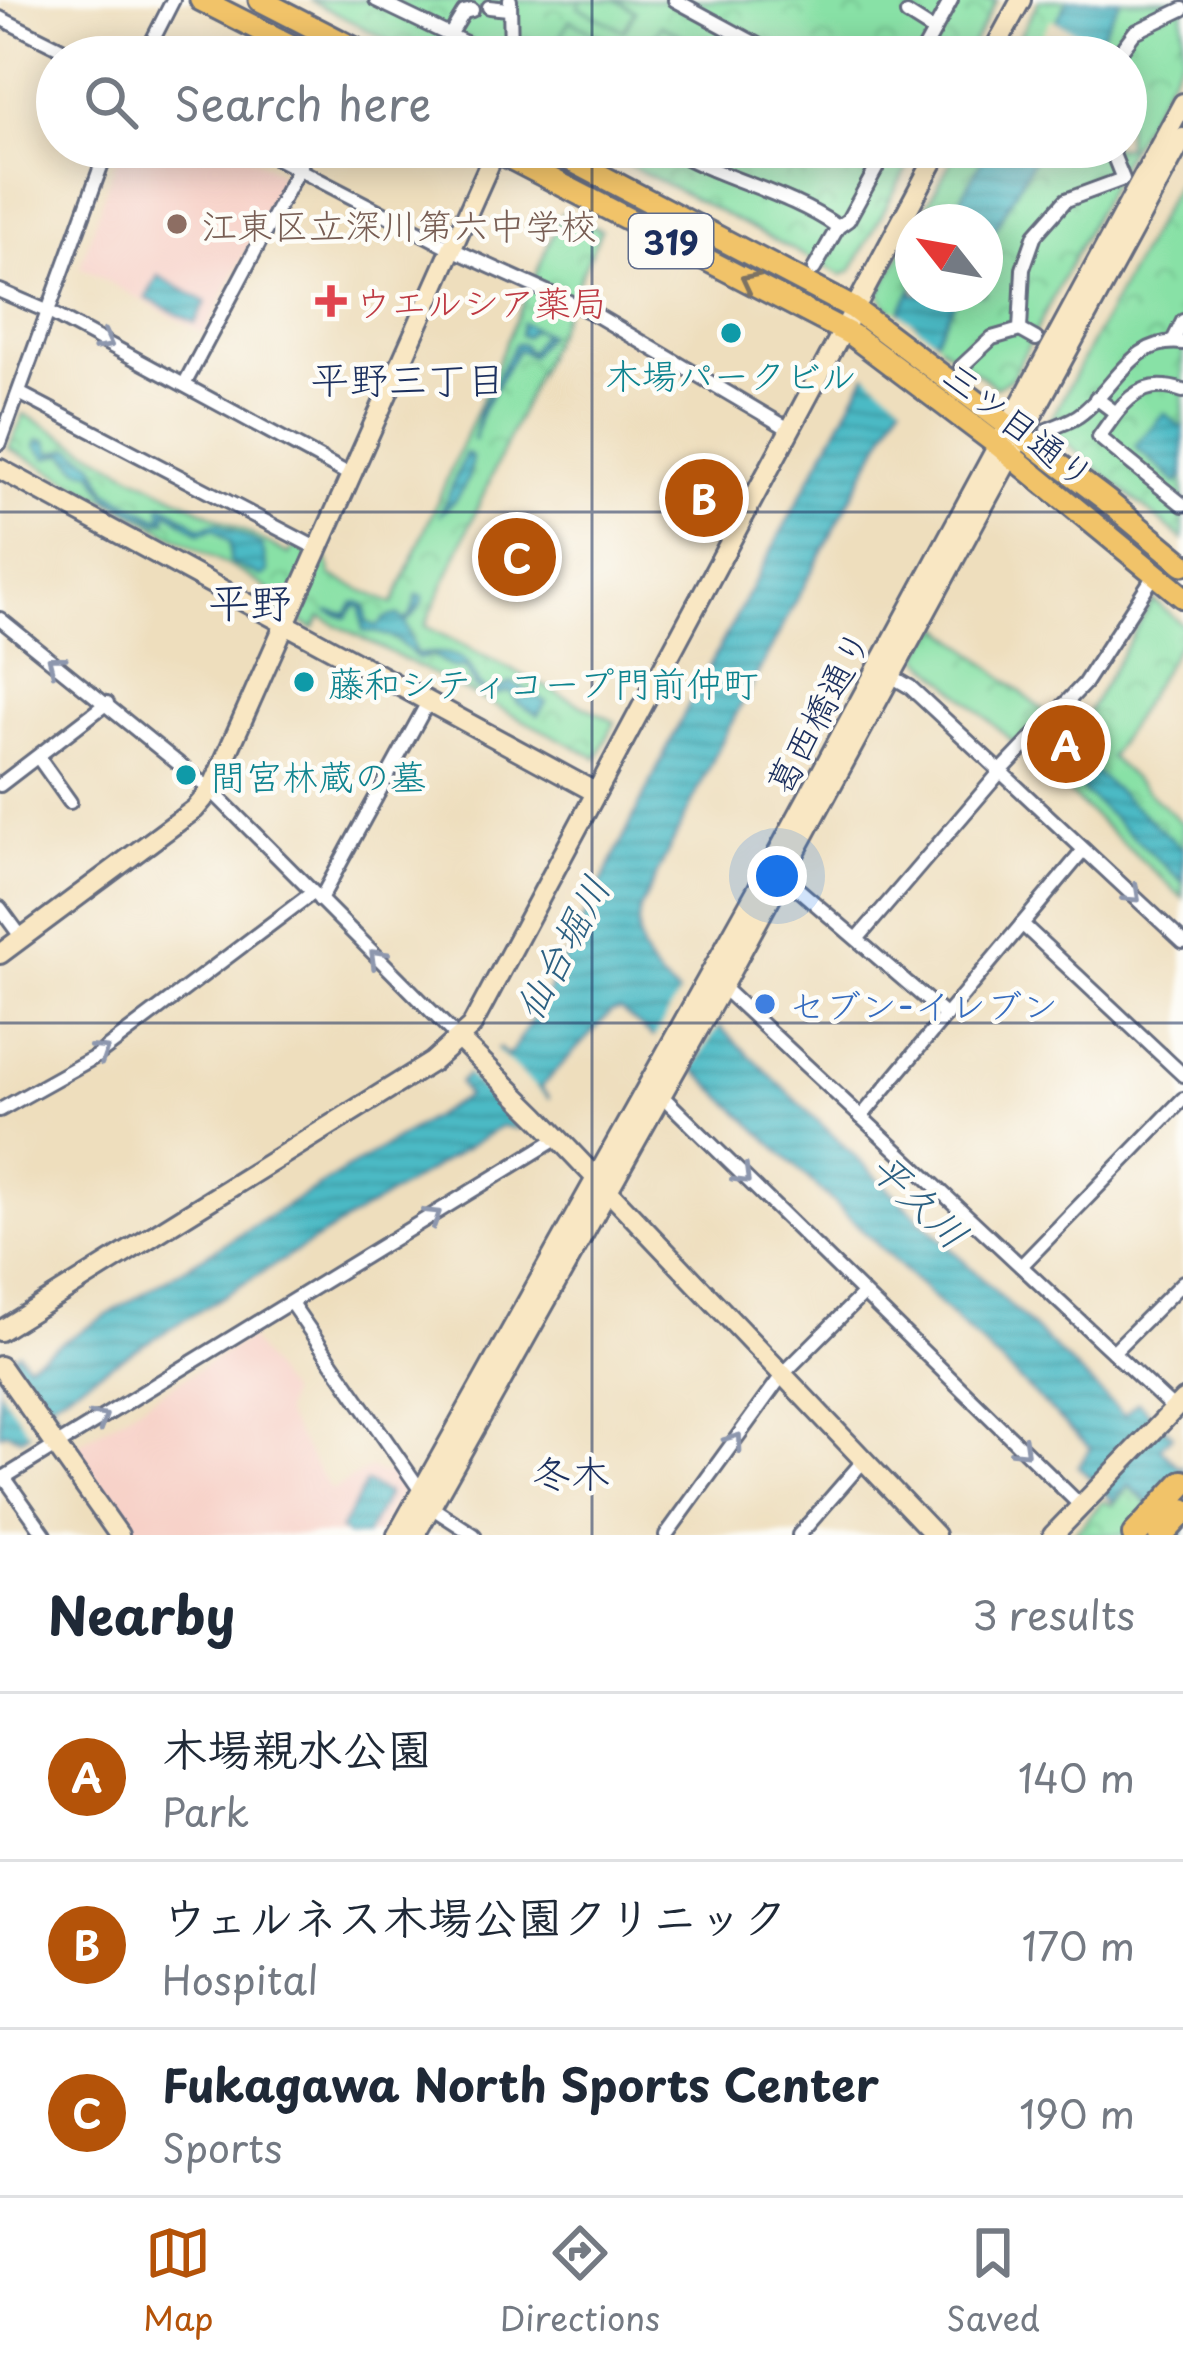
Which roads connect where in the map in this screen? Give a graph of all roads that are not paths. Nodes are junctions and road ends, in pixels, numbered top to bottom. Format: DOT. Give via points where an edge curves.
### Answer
graph roads {
  1 [pos="173,0"];
  2 [pos="201,0"];
  3 [pos="260,0"];
  4 [pos="376,0"];
  5 [pos="675,0"];
  6 [pos="951,0"];
  7 [pos="1021,0"];
  8 [pos="509,5"];
  9 [pos="489,7"];
  10 [pos="1183,9"];
  11 [pos="472,10"];
  12 [pos="908,14"];
  13 [pos="0,19"];
  14 [pos="934,31"];
  15 [pos="450,35"];
  16 [pos="155,36"];
  17 [pos="272,36"];
  18 [pos="330,36"];
  19 [pos="510,36"];
  20 [pos="741,36"];
  21 [pos="931,36"];
  22 [pos="1001,36"];
  23 [pos="1132,36"];
  24 [pos="36,37"];
  25 [pos="1183,103"];
  26 [pos="1183,138"];
  27 [pos="101,168"];
  28 [pos="294,168"];
  29 [pos="486,168"];
  30 [pos="535,168"];
  31 [pos="583,168"];
  32 [pos="703,168"];
  33 [pos="876,168"];
  34 [pos="930,168"];
  35 [pos="1119,168"];
  36 [pos="298,170"];
  37 [pos="838,226"];
  38 [pos="452,249"];
  39 [pos="814,269"];
  40 [pos="0,291"];
  41 [pos="50,312"];
  42 [pos="1183,321"];
  43 [pos="853,322"];
  44 [pos="1020,330"];
  45 [pos="1036,340"];
  46 [pos="1178,342"];
  47 [pos="962,367"];
  48 [pos="184,383"];
  49 [pos="1183,391"];
  50 [pos="21,394"];
  51 [pos="1096,398"];
  52 [pos="1116,413"];
  53 [pos="788,429"];
  54 [pos="1047,430"];
  55 [pos="1009,440"];
  56 [pos="0,443"];
  57 [pos="0,469"];
  58 [pos="352,476"];
  59 [pos="1183,506"];
  60 [pos="316,558"];
  61 [pos="1183,564"];
  62 [pos="1154,574"];
  63 [pos="1183,597"];
  64 [pos="0,619"];
  65 [pos="286,625"];
  66 [pos="891,676"];
  67 [pos="428,702"];
  68 [pos="107,703"];
  69 [pos="38,757"];
  70 [pos="1001,772"];
  71 [pos="0,785"];
  72 [pos="211,790"];
  73 [pos="595,792"];
  74 [pos="70,802"];
  75 [pos="1084,850"];
  76 [pos="783,875"];
  77 [pos="316,896"];
  78 [pos="0,908"];
  79 [pos="1022,924"];
  80 [pos="22,938"];
  81 [pos="858,938"];
  82 [pos="1183,942"];
  83 [pos="0,954"];
  84 [pos="722,987"];
  85 [pos="704,1000"];
  86 [pos="946,1016"];
  87 [pos="460,1040"];
  88 [pos="667,1065"];
  89 [pos="1183,1075"];
  90 [pos="660,1094"];
  91 [pos="1183,1099"];
  92 [pos="0,1110"];
  93 [pos="861,1117"];
  94 [pos="558,1138"];
  95 [pos="601,1183"];
  96 [pos="1021,1266"];
  97 [pos="1183,1282"];
  98 [pos="862,1294"];
  99 [pos="291,1303"];
  100 [pos="0,1331"];
  101 [pos="1113,1352"];
  102 [pos="0,1366"];
  103 [pos="783,1374"];
  104 [pos="1179,1405"];
  105 [pos="56,1445"];
  106 [pos="865,1459"];
  107 [pos="2,1479"];
  108 [pos="1183,1483"];
  109 [pos="426,1499"];
  110 [pos="1080,1505"];
  111 [pos="1183,1515"];
  112 [pos="45,1535"];
  113 [pos="119,1535"];
  114 [pos="397,1535"];
  115 [pos="415,1535"];
  116 [pos="474,1535"];
  117 [pos="666,1535"];
  118 [pos="799,1535"];
  119 [pos="935,1535"];
  120 [pos="1053,1535"];
  121 [pos="1135,1535"];
  122 [pos="1165,1535"];
  1 -- 16 [label="street"];
  2 -- 17 [label="main road"];
  3 -- 18 [label="main road"];
  4 -- 15 [label="street"];
  5 -- 20 [label="street"];
  6 -- 14 [label="street"];
  7 -- 22 [label="street"];
  8 -- 9 [label="street"];
  8 -- 19 [label="street"];
  10 -- 23 [label="street"];
  11 -- 15 [label="street"];
  12 -- 14 [label="street"];
  13 -- 24 [label="street"];
  14 -- 21 [label="street"];
  25 -- 55 [label="street, 葛西橋通り"];
  26 -- 55 [label="street, 葛西橋通り"];
  27 -- 41 [label="street"];
  28 -- 36 [label="street"];
  29 -- 38 [label="street"];
  43 -- 30 [label="main road, 三ツ目通り / 319, one-way"];
  31 -- 43 [label="main road, 三ツ目通り / 319"];
  32 -- 37 [label="street"];
  33 -- 37 [label="street"];
  34 -- 43 [label="street"];
  35 -- 44 [label="street" via="1123,179 1066,200 1049,215 1027,251"];
  36 -- 38 [label="street"];
  36 -- 48 [label="street"];
  37 -- 39 [label="street"];
  38 -- 53 [label="street" via="574,304"];
  38 -- 58 [label="street"];
  40 -- 41 [label="street"];
  41 -- 48 [label="street, one-way"];
  41 -- 50 [label="street"];
  42 -- 46 [label="street"];
  43 -- 53 [label="street"];
  43 -- 55 [label="main road, 三ツ目通り / 319" via="919,387"];
  43 -- 55 [label="main road, 三ツ目通り / 319" via="933,367"];
  44 -- 45 [label="street"];
  44 -- 47 [label="street" via="992,338"];
  46 -- 51 [label="street" via="1139,354"];
  48 -- 58 [label="street"];
  49 -- 52 [label="street" via="1145,387"];
  50 -- 56 [label="street"];
  50 -- 60 [label="street"];
  51 -- 52 [label="street"];
  51 -- 54 [label="street"];
  52 -- 59 [label="street" via="1099,437"];
  53 -- 73 [label="street"];
  55 -- 61 [label="main road, 三ツ目通り / 319"];
  55 -- 62 [label="main road, 三ツ目通り / 319"];
  55 -- 66 [label="street, 葛西橋通り"];
  55 -- 85 [label="street, 葛西橋通り"];
  57 -- 65 [label="street"];
  58 -- 60 [label="street"];
  60 -- 65 [label="street"];
  62 -- 63 [label="main road, 三ツ目通り / 319"];
  62 -- 70 [label="street" via="1084,684"];
  68 -- 64 [label="street, one-way"];
  65 -- 67 [label="street"];
  65 -- 72 [label="street"];
  66 -- 70 [label="street"];
  66 -- 76 [label="street, 葛西橋通り"];
  67 -- 73 [label="street"];
  67 -- 77 [label="street"];
  68 -- 69 [label="street"];
  68 -- 72 [label="street"];
  69 -- 71 [label="street"];
  69 -- 74 [label="street"];
  70 -- 75 [label="street"];
  70 -- 81 [label="street"];
  72 -- 77 [label="street"];
  72 -- 80 [label="street"];
  73 -- 87 [label="street"];
  75 -- 79 [label="street"];
  75 -- 82 [label="street, one-way"];
  76 -- 81 [label="street"];
  76 -- 84 [label="street, 葛西橋通り"];
  87 -- 77 [label="street, one-way"];
  92 -- 77 [label="street, one-way" via="95,1057"];
  78 -- 80 [label="street"];
  79 -- 86 [label="street"];
  79 -- 89 [label="street"];
  80 -- 83 [label="street"];
  81 -- 86 [label="street"];
  84 -- 85 [label="street, 葛西橋通り"];
  84 -- 93 [label="street"];
  85 -- 88 [label="street, 葛西橋通り"];
  86 -- 93 [label="street"];
  87 -- 94 [label="street"];
  87 -- 100 [label="street"];
  88 -- 90 [label="street, 葛西橋通り"];
  88 -- 95 [label="street, 葛西橋通り"];
  90 -- 95 [label="street, 葛西橋通り"];
  90 -- 98 [label="street, one-way"];
  91 -- 96 [label="street"];
  93 -- 96 [label="street"];
  94 -- 95 [label="street"];
  99 -- 94 [label="street, one-way"];
  95 -- 103 [label="street"];
  95 -- 109 [label="street, 葛西橋通り"];
  96 -- 101 [label="street"];
  97 -- 101 [label="street"];
  98 -- 103 [label="street"];
  98 -- 110 [label="street, one-way"];
  105 -- 99 [label="street, one-way"];
  99 -- 109 [label="street"];
  101 -- 104 [label="street"];
  102 -- 105 [label="street"];
  103 -- 106 [label="street"];
  117 -- 103 [label="street, one-way"];
  104 -- 110 [label="street"];
  105 -- 107 [label="street"];
  105 -- 113 [label="street"];
  106 -- 118 [label="street"];
  106 -- 119 [label="street"];
  107 -- 112 [label="street"];
  108 -- 121 [label="highway"];
  109 -- 114 [label="street, 葛西橋通り"];
  109 -- 115 [label="street, 葛西橋通り"];
  109 -- 116 [label="street"];
  110 -- 120 [label="street"];
  111 -- 122 [label="highway"];
}
